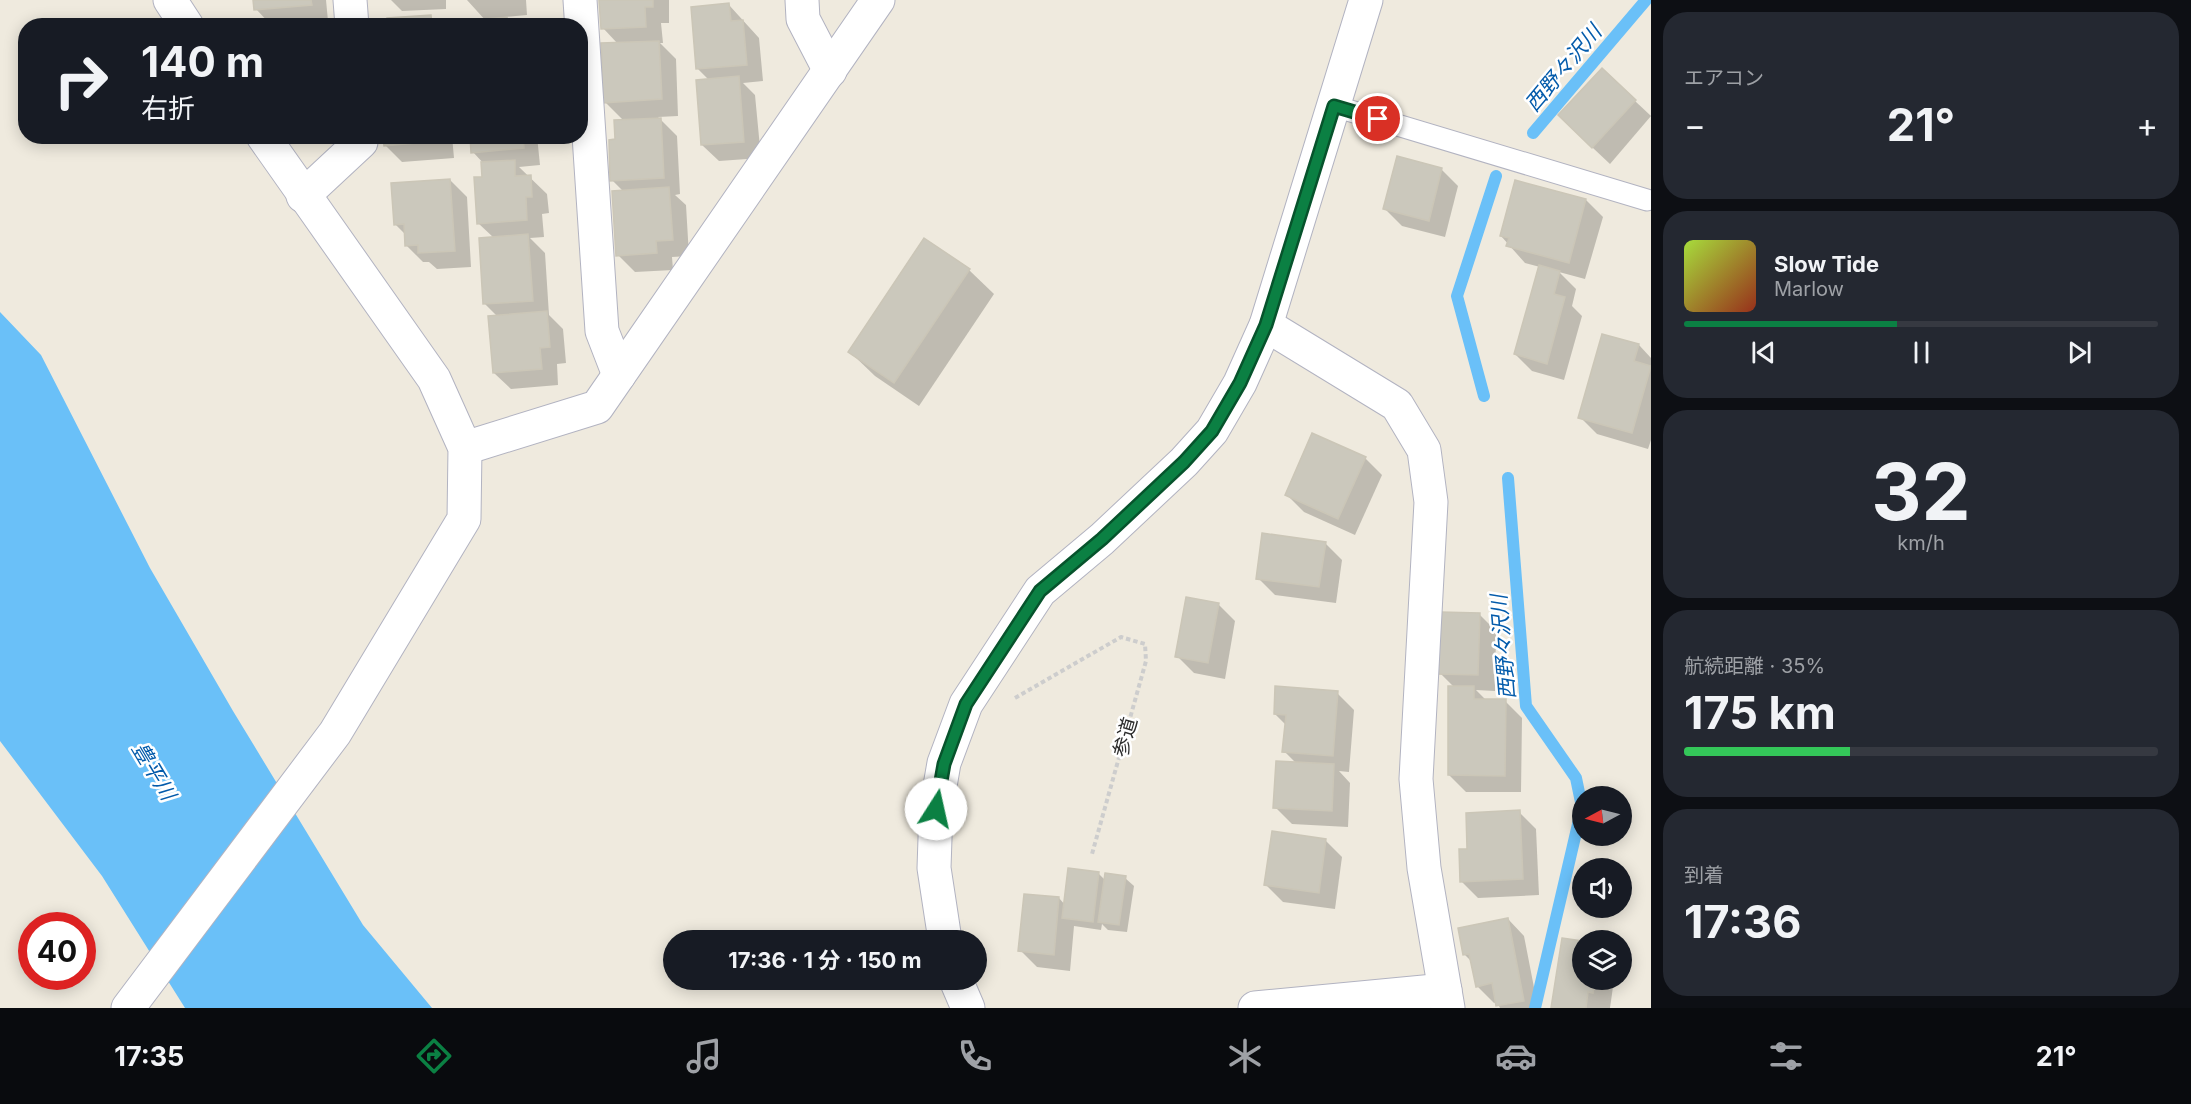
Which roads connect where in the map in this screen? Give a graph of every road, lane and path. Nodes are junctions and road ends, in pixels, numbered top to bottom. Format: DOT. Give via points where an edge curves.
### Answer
graph roads {
  1 [pos="170,0"];
  2 [pos="350,0"];
  3 [pos="580,0"];
  4 [pos="802,0"];
  5 [pos="878,0"];
  6 [pos="1366,0"];
  7 [pos="182,18"];
  8 [pos="351,18"];
  9 [pos="581,18"];
  10 [pos="830,71"];
  11 [pos="1334,106"];
  12 [pos="588,120"];
  13 [pos="268,144"];
  14 [pos="359,144"];
  15 [pos="303,196"];
  16 [pos="1647,200"];
  17 [pos="1266,325"];
  18 [pos="619,375"];
  19 [pos="465,448"];
  20 [pos="1006,704"];
  21 [pos="1092,854"];
  22 [pos="943,930"];
  23 [pos="960,990"];
  24 [pos="1446,999"];
  25 [pos="128,1008"];
  26 [pos="968,1008"];
  27 [pos="1255,1008"];
  1 -- 7 [label="street"];
  2 -- 8 [label="street"];
  3 -- 9 [label="street"];
  4 -- 10 [label="street" via="803,19"];
  5 -- 10 [label="street"];
  6 -- 11 [label="street"];
  10 -- 18 [label="street"];
  11 -- 16 [label="lane"];
  11 -- 17 [label="street"];
  12 -- 18 [label="street" via="602,331"];
  13 -- 15 [label="street"];
  14 -- 15 [label="street"];
  15 -- 19 [label="street" via="434,379"];
  17 -- 22 [label="street" via="1240,383 1212,431 1102,539 1040,591 966,704 944,764 936,809 934,868"];
  17 -- 24 [label="street" via="1397,405 1424,450 1431,502 1416,779 1424,868"];
  18 -- 19 [label="street" via="597,407"];
  19 -- 25 [label="street" via="464,519 335,733"];
  20 -- 21 [label="path, 参道" via="1121,637 1144,644 1146,662"];
  23 -- 26 [label="street"];
  24 -- 27 [label="street"];
}
